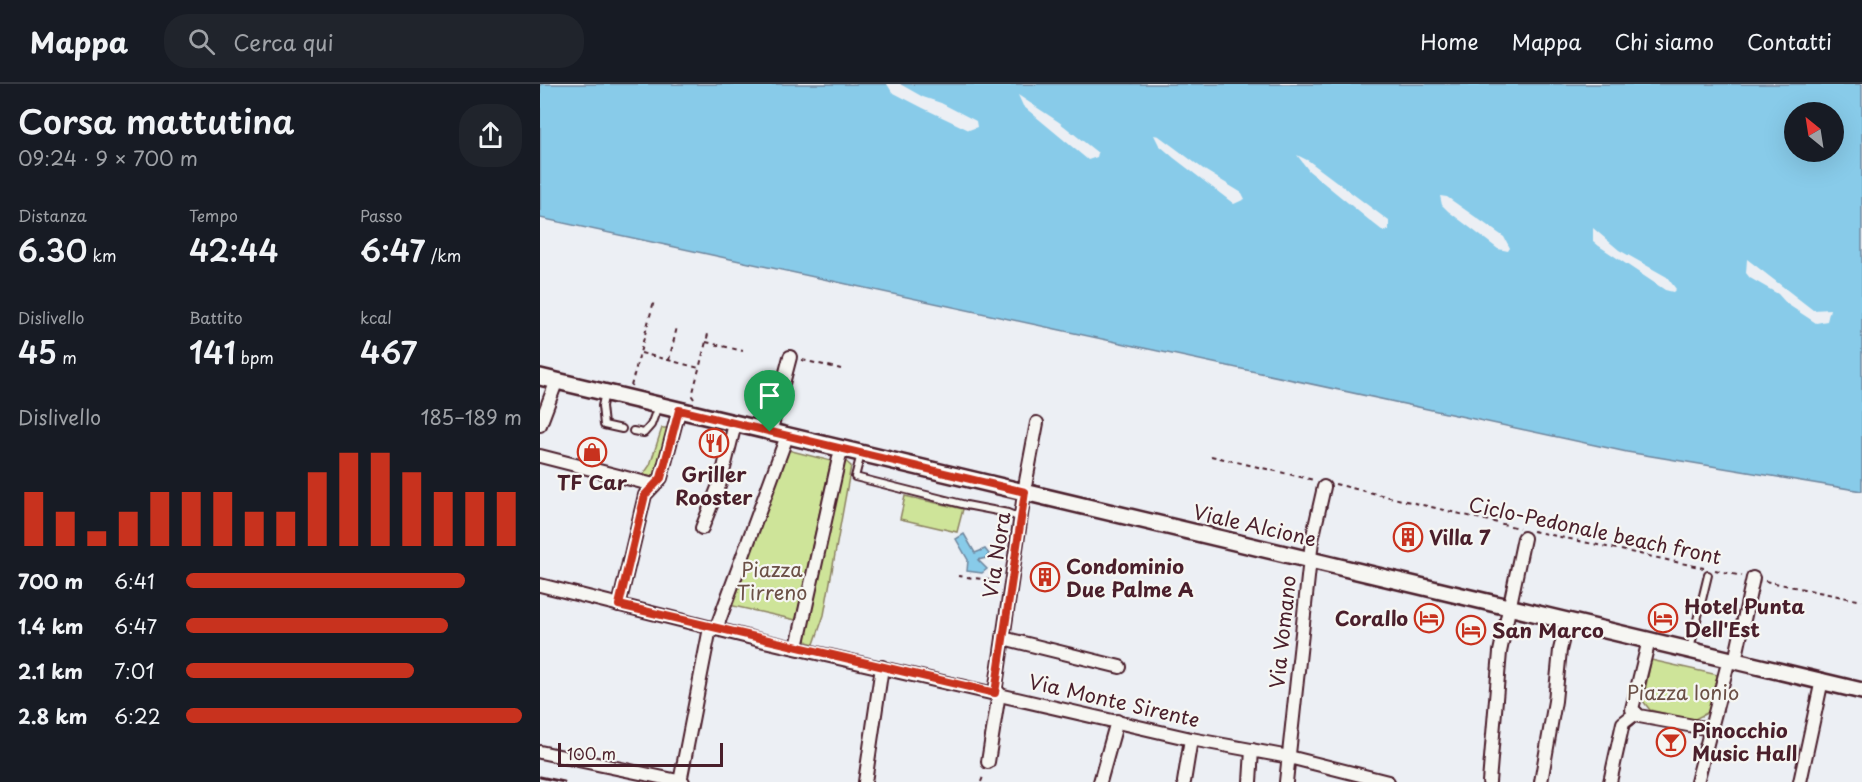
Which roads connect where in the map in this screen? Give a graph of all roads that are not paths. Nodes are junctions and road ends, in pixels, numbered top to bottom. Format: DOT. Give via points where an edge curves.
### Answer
graph roads {
  1 [pos="790,357"];
  2 [pos="540,376"];
  3 [pos="557,380"];
  4 [pos="606,392"];
  5 [pos="658,405"];
  6 [pos="679,410"];
  7 [pos="1037,423"];
  8 [pos="735,424"];
  9 [pos="540,425"];
  10 [pos="622,429"];
  11 [pos="633,430"];
  12 [pos="770,432"];
  13 [pos="787,436"];
  14 [pos="841,448"];
  15 [pos="861,453"];
  16 [pos="540,456"];
  17 [pos="1327,484"];
  18 [pos="654,485"];
  19 [pos="1025,492"];
  20 [pos="1021,518"];
  21 [pos="702,528"];
  22 [pos="1524,538"];
  23 [pos="1309,560"];
  24 [pos="1708,575"];
  25 [pos="1753,578"];
  26 [pos="540,585"];
  27 [pos="619,605"];
  28 [pos="1510,607"];
  29 [pos="1568,621"];
  30 [pos="713,628"];
  31 [pos="1003,638"];
  32 [pos="1649,639"];
  33 [pos="797,647"];
  34 [pos="1689,650"];
  35 [pos="1732,660"];
  36 [pos="882,667"];
  37 [pos="1120,667"];
  38 [pos="1822,680"];
  39 [pos="1862,691"];
  40 [pos="999,693"];
  41 [pos="1636,712"];
  42 [pos="1117,722"];
  43 [pos="1710,729"];
  44 [pos="1191,739"];
  45 [pos="1252,750"];
  46 [pos="540,752"];
  47 [pos="1289,757"];
  48 [pos="988,762"];
  49 [pos="681,782"];
  50 [pos="865,782"];
  51 [pos="1100,782"];
  52 [pos="1184,782"];
  53 [pos="1250,782"];
  54 [pos="1286,782"];
  55 [pos="1388,782"];
  56 [pos="1489,782"];
  57 [pos="1541,782"];
  58 [pos="1610,782"];
  59 [pos="1697,782"];
  60 [pos="1800,782"];
  1 -- 12 [label="street"];
  2 -- 3 [label="street, Viale Alcione"];
  3 -- 4 [label="street, Viale Alcione"];
  3 -- 9 [label="street"];
  4 -- 5 [label="street, Viale Alcione"];
  4 -- 10 [label="lane" via="602,406 604,425"];
  5 -- 6 [label="street, Viale Alcione"];
  5 -- 11 [label="lane" via="644,433"];
  6 -- 8 [label="street, Viale Alcione"];
  6 -- 18 [label="street" via="661,478"];
  7 -- 19 [label="street, Via Nora"];
  8 -- 12 [label="street, Viale Alcione"];
  8 -- 21 [label="street" via="721,480"];
  12 -- 13 [label="street, Viale Alcione"];
  13 -- 14 [label="street, Viale Alcione"];
  13 -- 30 [label="street" via="725,607"];
  14 -- 15 [label="street, Viale Alcione"];
  14 -- 33 [label="street"];
  15 -- 19 [label="street, Viale Alcione"];
  15 -- 20 [label="lane" via="855,477"];
  16 -- 18 [label="street"];
  17 -- 23 [label="street, Via Vomano"];
  18 -- 27 [label="street" via="645,495"];
  19 -- 20 [label="street, Via Nora"];
  19 -- 23 [label="street, Viale Alcione"];
  20 -- 31 [label="street, Via Nora"];
  22 -- 28 [label="street"];
  23 -- 28 [label="street, Viale Alcione"];
  23 -- 47 [label="street, Via Vomano"];
  24 -- 34 [label="lane"];
  25 -- 35 [label="street"];
  26 -- 27 [label="street, Via Monte Sirente"];
  27 -- 30 [label="street, Via Monte Sirente"];
  28 -- 29 [label="street, Viale Alcione"];
  28 -- 56 [label="street" via="1500,652"];
  29 -- 32 [label="street, Viale Alcione"];
  29 -- 57 [label="street" via="1560,650"];
  30 -- 33 [label="street, Via Monte Sirente"];
  30 -- 49 [label="street"];
  31 -- 37 [label="street"];
  31 -- 40 [label="street, Via Nora"];
  32 -- 34 [label="street, Viale Alcione"];
  32 -- 41 [label="street" via="1632,709"];
  33 -- 36 [label="street, Via Monte Sirente"];
  34 -- 35 [label="street, Viale Alcione"];
  35 -- 38 [label="street, Viale Alcione"];
  35 -- 43 [label="street"];
  36 -- 40 [label="street, Via Monte Sirente"];
  36 -- 50 [label="street"];
  38 -- 39 [label="street, Viale Alcione"];
  38 -- 60 [label="street"];
  40 -- 42 [label="street, Via Monte Sirente"];
  40 -- 48 [label="street, Via Nora"];
  41 -- 43 [label="street" via="1639,716"];
  41 -- 58 [label="street" via="1623,723"];
  42 -- 44 [label="street, Via Monte Sirente"];
  42 -- 51 [label="street"];
  43 -- 59 [label="street"];
  44 -- 45 [label="street, Via Monte Sirente"];
  44 -- 52 [label="street"];
  45 -- 47 [label="street, Via Monte Sirente"];
  45 -- 53 [label="street"];
  46 -- 49 [label="street"];
  47 -- 54 [label="street, Via Vomano"];
  47 -- 55 [label="street, Via Monte Sirente"];
}
